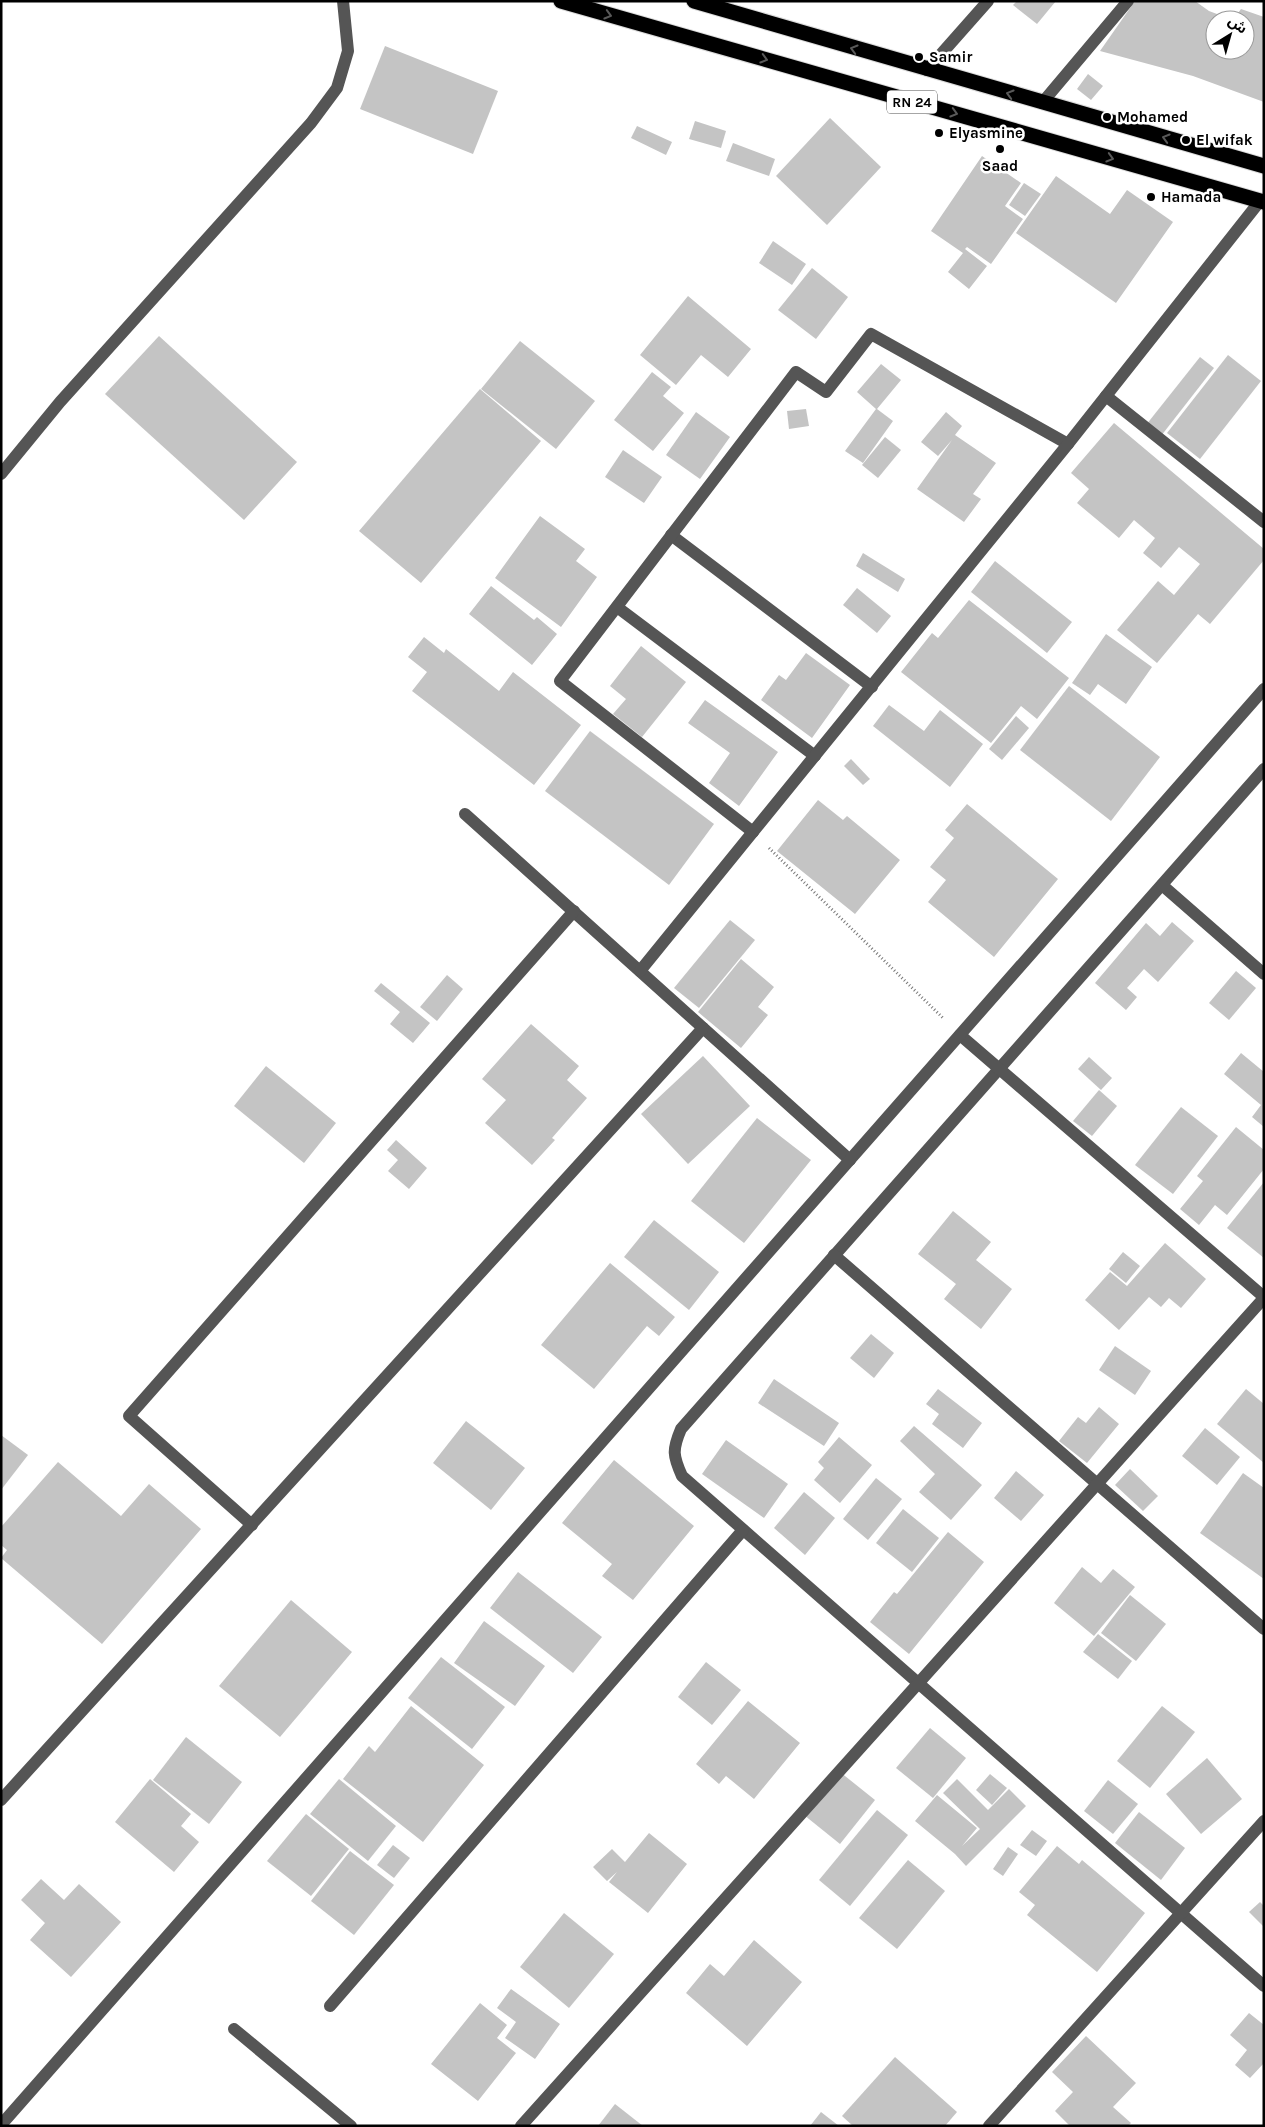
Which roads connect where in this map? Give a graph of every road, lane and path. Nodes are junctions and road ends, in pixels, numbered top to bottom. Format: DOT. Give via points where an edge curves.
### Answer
graph roads {
  1 [pos="343,1"];
  2 [pos="561,1"];
  3 [pos="694,1"];
  4 [pos="988,1"];
  5 [pos="1128,1"];
  6 [pos="927,70"];
  7 [pos="1042,103"];
  8 [pos="1264,166"];
  9 [pos="1262,201"];
  10 [pos="1106,396"];
  11 [pos="1068,444"];
  12 [pos="1,474"];
  13 [pos="1264,522"];
  14 [pos="671,535"];
  15 [pos="617,607"];
  16 [pos="872,686"];
  17 [pos="1264,689"];
  18 [pos="815,756"];
  19 [pos="1264,769"];
  20 [pos="465,814"];
  21 [pos="753,832"];
  22 [pos="1162,885"];
  23 [pos="574,911"];
  24 [pos="640,971"];
  25 [pos="1264,974"];
  26 [pos="703,1028"];
  27 [pos="960,1034"];
  28 [pos="999,1069"];
  29 [pos="850,1160"];
  30 [pos="834,1255"];
  31 [pos="1264,1298"];
  32 [pos="1098,1484"];
  33 [pos="252,1525"];
  34 [pos="743,1530"];
  35 [pos="1264,1629"];
  36 [pos="918,1684"];
  37 [pos="1,1800"];
  38 [pos="1264,1821"];
  39 [pos="1180,1913"];
  40 [pos="1264,1986"];
  41 [pos="330,2006"];
  42 [pos="234,2029"];
  43 [pos="1,2125"];
  44 [pos="351,2126"];
  45 [pos="521,2126"];
  46 [pos="989,2126"];
  1 -- 12 [label="street" via="348,51 337,88 311,123 60,402"];
  2 -- 9 [label="highway, RN 24, one-way"];
  6 -- 3 [label="highway, RN 24, one-way"];
  4 -- 6 [label="street"];
  5 -- 7 [label="street"];
  7 -- 6 [label="highway, RN 24, one-way"];
  8 -- 7 [label="highway, RN 24, one-way"];
  9 -- 10 [label="street"];
  10 -- 11 [label="street"];
  10 -- 13 [label="street"];
  11 -- 14 [label="street" via="871,334 826,392 796,372"];
  11 -- 16 [label="street"];
  14 -- 15 [label="street"];
  14 -- 16 [label="street"];
  15 -- 18 [label="street"];
  15 -- 21 [label="street" via="560,681"];
  16 -- 18 [label="street"];
  17 -- 27 [label="street"];
  18 -- 21 [label="street"];
  19 -- 22 [label="street"];
  20 -- 23 [label="street"];
  21 -- 24 [label="street"];
  21 -- 27 [label="path"];
  22 -- 25 [label="street"];
  22 -- 28 [label="street"];
  23 -- 24 [label="street"];
  23 -- 33 [label="street" via="129,1416"];
  24 -- 26 [label="street"];
  26 -- 29 [label="street"];
  26 -- 33 [label="street"];
  27 -- 28 [label="street"];
  27 -- 29 [label="street"];
  28 -- 30 [label="street"];
  28 -- 31 [label="street"];
  29 -- 43 [label="street"];
  30 -- 32 [label="street"];
  30 -- 34 [label="street" via="681,1429 673,1447 682,1476"];
  31 -- 32 [label="street"];
  32 -- 35 [label="street"];
  32 -- 36 [label="street"];
  33 -- 37 [label="street"];
  34 -- 36 [label="street"];
  34 -- 41 [label="street"];
  36 -- 39 [label="street"];
  36 -- 45 [label="street"];
  38 -- 39 [label="street"];
  39 -- 40 [label="street"];
  39 -- 46 [label="street"];
  42 -- 44 [label="street"];
}
